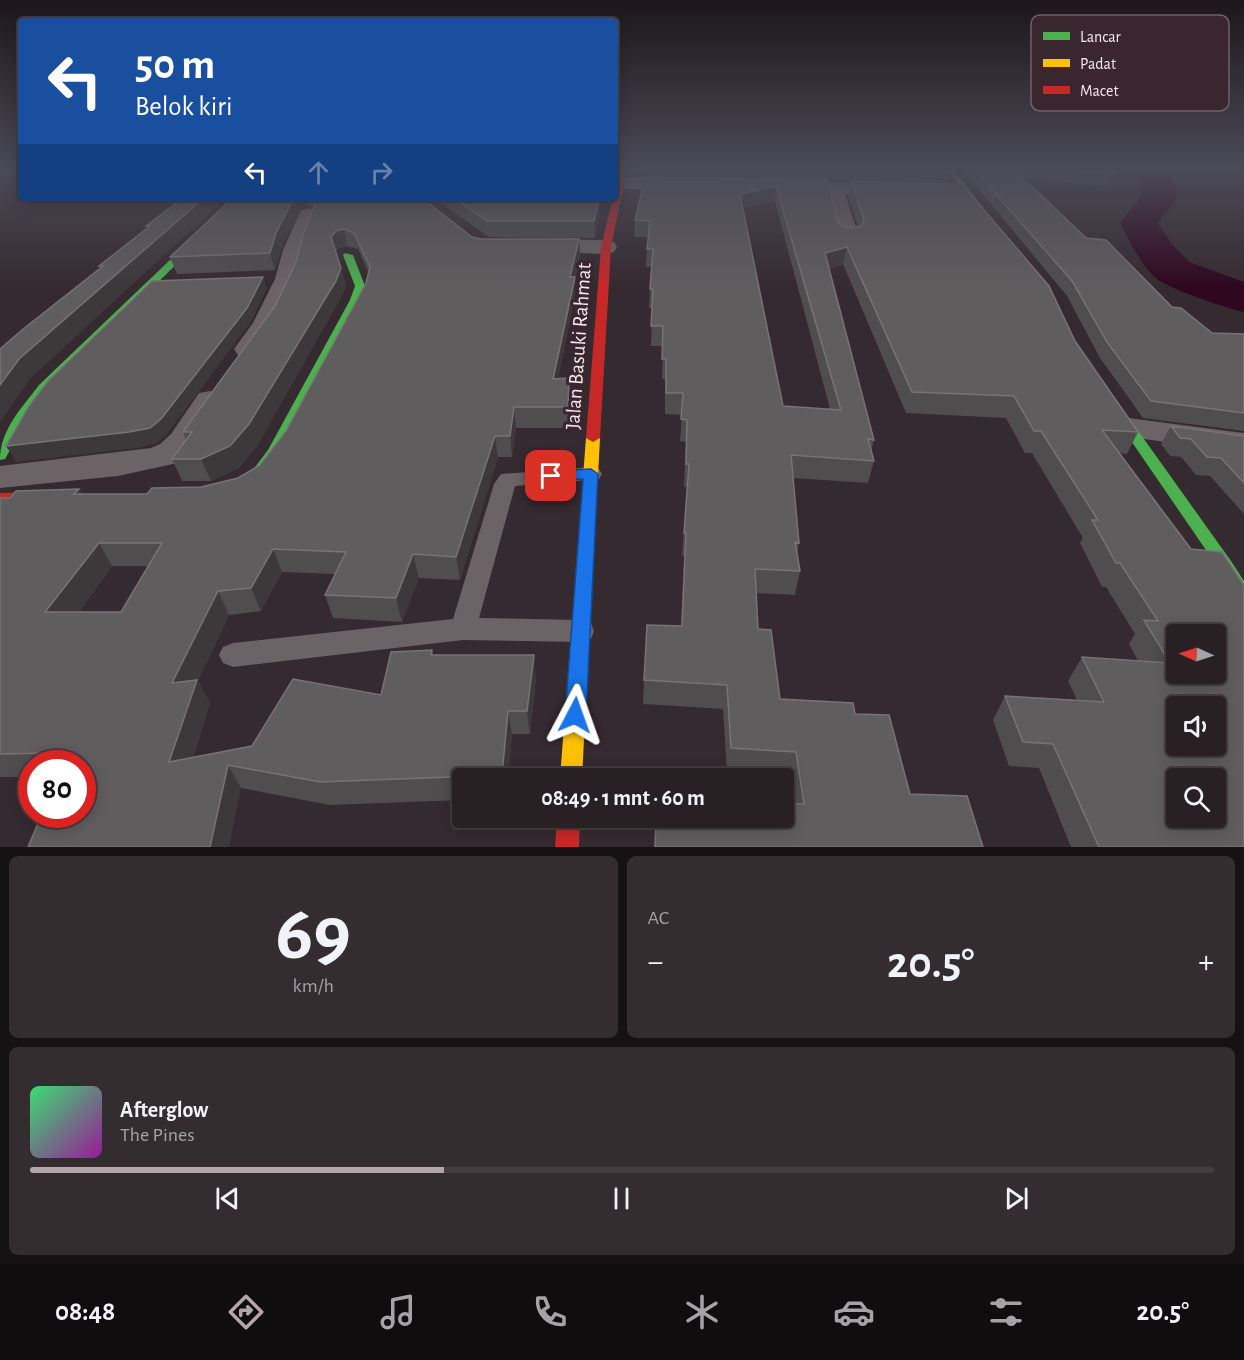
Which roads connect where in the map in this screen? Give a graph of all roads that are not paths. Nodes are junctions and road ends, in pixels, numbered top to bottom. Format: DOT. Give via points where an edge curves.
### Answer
graph roads {
  1 [pos="229,209"];
  2 [pos="614,209"];
  3 [pos="840,209"];
  4 [pos="979,209"];
  5 [pos="309,214"];
  6 [pos="996,230"];
  7 [pos="848,237"];
  8 [pos="512,246"];
  9 [pos="606,247"];
  10 [pos="348,255"];
  11 [pos="184,284"];
  12 [pos="149,285"];
  13 [pos="1103,389"];
  14 [pos="1128,428"];
  15 [pos="1244,443"];
  16 [pos="591,474"];
  17 [pos="253,478"];
  18 [pos="1,479"];
  19 [pos="70,497"];
  20 [pos="1244,596"];
  21 [pos="463,629"];
  22 [pos="581,631"];
  23 [pos="233,655"];
  24 [pos="572,768"];
  25 [pos="568,828"];
  26 [pos="567,847"];
  1 -- 12 [label="main road"];
  2 -- 9 [label="main road, Jalan Basuki Rahmat"];
  3 -- 7 [label="street"];
  4 -- 6 [label="main road"];
  5 -- 18 [label="street" via="294,250 275,279 266,324 170,453"];
  8 -- 9 [label="street"];
  9 -- 16 [label="main road, Jalan Basuki Rahmat"];
  10 -- 17 [label="main road" via="360,286 355,300 274,452"];
  11 -- 12 [label="street"];
  12 -- 18 [label="main road" via="43,388 20,420"];
  13 -- 14 [label="main road"];
  14 -- 15 [label="street"];
  14 -- 20 [label="main road"];
  16 -- 21 [label="lane" via="509,479"];
  16 -- 22 [label="main road, Jalan Basuki Rahmat"];
  18 -- 19 [label="main road"];
  21 -- 22 [label="lane"];
  21 -- 23 [label="lane"];
  22 -- 24 [label="main road, Jalan Basuki Rahmat"];
  25 -- 26 [label="main road"];
}
